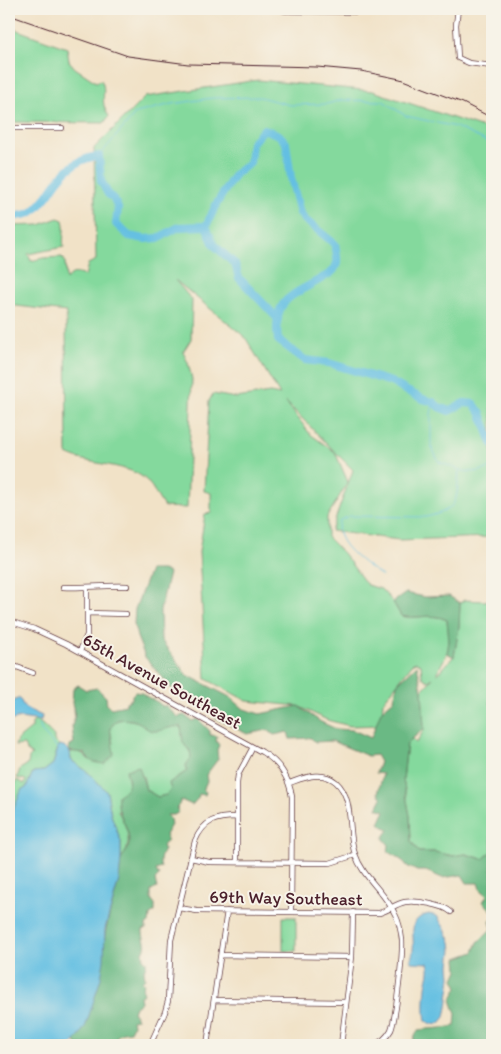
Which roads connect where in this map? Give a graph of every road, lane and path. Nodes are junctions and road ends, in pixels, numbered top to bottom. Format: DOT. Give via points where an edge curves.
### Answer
graph roads {
  1 [pos="276,9"];
  2 [pos="458,9"];
  3 [pos="297,10"];
  4 [pos="398,12"];
  5 [pos="492,66"];
  6 [pos="9,128"];
  7 [pos="62,128"];
  8 [pos="127,586"];
  9 [pos="63,588"];
  10 [pos="87,588"];
  11 [pos="88,613"];
  12 [pos="126,614"];
  13 [pos="9,621"];
  14 [pos="80,651"];
  15 [pos="9,666"];
  16 [pos="34,673"];
  17 [pos="253,747"];
  18 [pos="289,783"];
  19 [pos="238,817"];
  20 [pos="355,855"];
  21 [pos="191,858"];
  22 [pos="237,862"];
  23 [pos="292,863"];
  24 [pos="179,908"];
  25 [pos="392,908"];
  26 [pos="227,911"];
  27 [pos="291,911"];
  28 [pos="353,912"];
  29 [pos="451,912"];
  30 [pos="221,955"];
  31 [pos="352,957"];
  32 [pos="214,1000"];
  33 [pos="346,1002"];
  34 [pos="151,1043"];
  35 [pos="161,1045"];
  36 [pos="207,1045"];
  37 [pos="341,1045"];
  38 [pos="374,1045"];
  1 -- 3 [label="street"];
  2 -- 5 [label="street" via="458,58"];
  3 -- 4 [label="street"];
  6 -- 7 [label="street"];
  8 -- 10 [label="street"];
  9 -- 10 [label="street"];
  10 -- 11 [label="street"];
  11 -- 12 [label="street"];
  11 -- 14 [label="street" via="87,635"];
  13 -- 14 [label="street, 65th Avenue Southeast"];
  14 -- 17 [label="street, 65th Avenue Southeast"];
  15 -- 16 [label="street"];
  17 -- 18 [label="street, 65th Avenue Southeast" via="278,764"];
  17 -- 19 [label="street" via="238,775"];
  18 -- 20 [label="street" via="315,775 329,778 337,784 347,801"];
  18 -- 23 [label="street" via="293,805"];
  19 -- 21 [label="street" via="220,818 207,824 198,834"];
  19 -- 22 [label="street"];
  20 -- 23 [label="street" via="330,863"];
  20 -- 25 [label="street" via="367,877"];
  21 -- 22 [label="street"];
  21 -- 24 [label="street"];
  22 -- 23 [label="street"];
  23 -- 27 [label="street"];
  24 -- 26 [label="street, 69th Way Southeast"];
  24 -- 34 [label="street" via="171,940 168,1001"];
  25 -- 28 [label="street, 69th Way Southeast" via="379,913"];
  25 -- 29 [label="street, 69th Way Southeast" via="410,902 442,907"];
  25 -- 38 [label="street" via="400,927 402,946 393,1020 388,1035"];
  26 -- 27 [label="street, 69th Way Southeast"];
  26 -- 30 [label="street"];
  27 -- 28 [label="street, 69th Way Southeast"];
  28 -- 31 [label="street"];
  30 -- 31 [label="street"];
  30 -- 32 [label="street"];
  31 -- 33 [label="street"];
  32 -- 33 [label="street"];
  32 -- 36 [label="street"];
  33 -- 37 [label="street"];
  34 -- 35 [label="street"];
}
